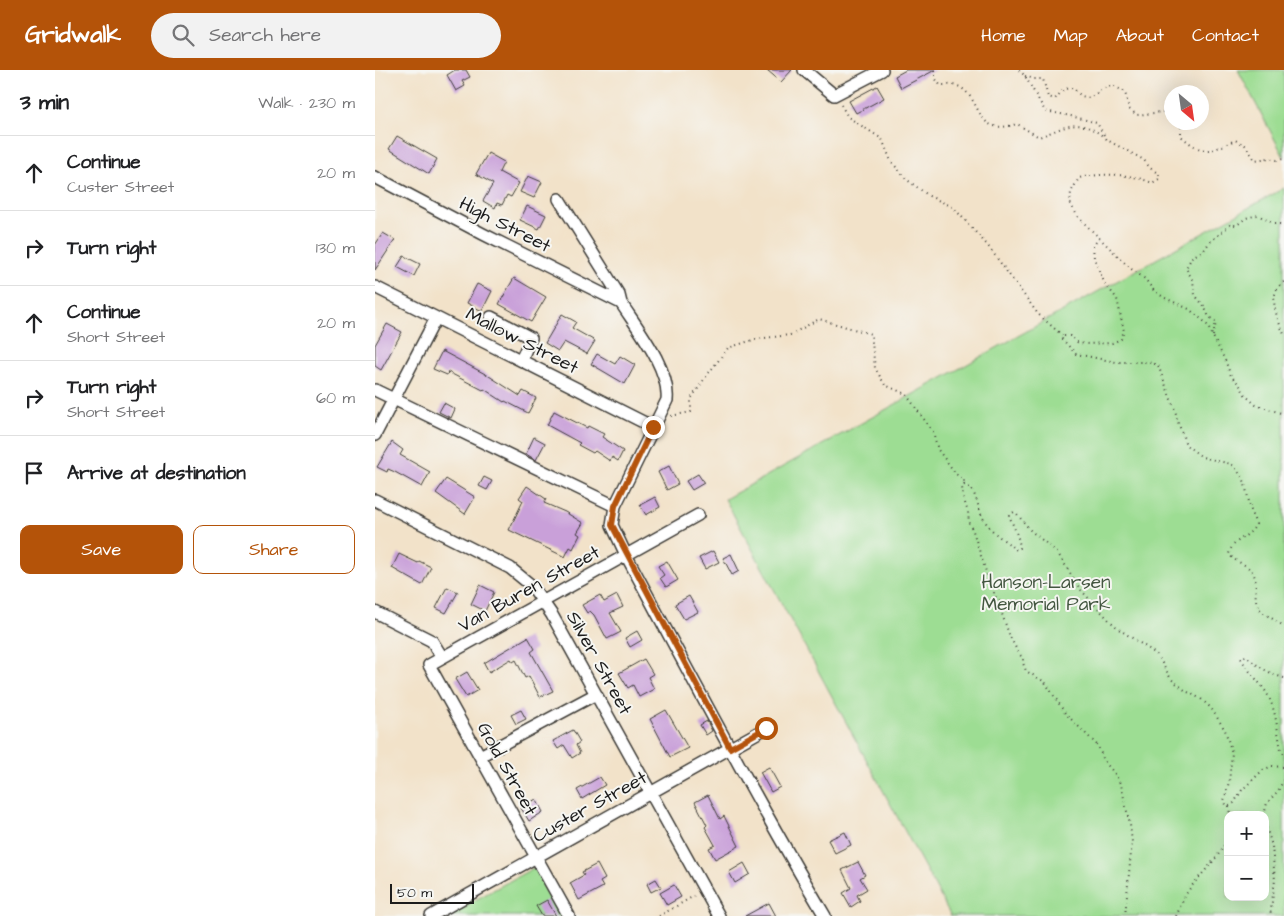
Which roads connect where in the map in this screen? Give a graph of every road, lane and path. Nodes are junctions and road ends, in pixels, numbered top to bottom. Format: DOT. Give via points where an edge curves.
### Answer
graph roads {
  1 [pos="804,70"];
  2 [pos="882,70"];
  3 [pos="935,70"];
  4 [pos="1019,70"];
  5 [pos="1025,76"];
  6 [pos="834,94"];
  7 [pos="1164,112"];
  8 [pos="1181,130"];
  9 [pos="1107,140"];
  10 [pos="1284,159"];
  11 [pos="375,177"];
  12 [pos="559,199"];
  13 [pos="1284,224"];
  14 [pos="1099,238"];
  15 [pos="1284,282"];
  16 [pos="375,287"];
  17 [pos="621,303"];
  18 [pos="491,317"];
  19 [pos="436,318"];
  20 [pos="1284,334"];
  21 [pos="1063,336"];
  22 [pos="1213,337"];
  23 [pos="521,360"];
  24 [pos="375,390"];
  25 [pos="393,400"];
  26 [pos="1284,414"];
  27 [pos="653,427"];
  28 [pos="375,434"];
  29 [pos="964,485"];
  30 [pos="375,500"];
  31 [pos="615,506"];
  32 [pos="698,516"];
  33 [pos="626,555"];
  34 [pos="543,602"];
  35 [pos="375,612"];
  36 [pos="1284,628"];
  37 [pos="442,658"];
  38 [pos="429,665"];
  39 [pos="1284,678"];
  40 [pos="596,694"];
  41 [pos="766,728"];
  42 [pos="730,748"];
  43 [pos="1284,754"];
  44 [pos="479,756"];
  45 [pos="1284,768"];
  46 [pos="1284,779"];
  47 [pos="651,793"];
  48 [pos="1229,806"];
  49 [pos="1230,811"];
  50 [pos="1265,811"];
  51 [pos="1269,836"];
  52 [pos="1224,846"];
  53 [pos="536,857"];
  54 [pos="705,889"];
  55 [pos="431,916"];
  56 [pos="569,916"];
  57 [pos="659,916"];
  58 [pos="719,916"];
  59 [pos="825,916"];
  60 [pos="1125,916"];
  61 [pos="1176,916"];
  62 [pos="1270,916"];
  1 -- 6 [label="street"];
  2 -- 6 [label="street"];
  3 -- 9 [label="path" via="935,78 940,84 958,86 968,94 979,115 995,126 1003,128 1017,124 1039,137 1077,125 1093,128"];
  4 -- 5 [label="path"];
  5 -- 7 [label="path" via="1043,79 1048,97 1055,99 1065,89 1073,88 1081,96 1090,98 1106,86 1115,86 1125,92 1129,109 1137,115"];
  5 -- 9 [label="path" via="1045,111 1097,124"];
  6 -- 21 [label="path" via="849,117 882,139 891,161 906,179 929,196 953,207 994,253 1038,314"];
  8 -- 10 [label="path" via="1181,136 1195,148 1212,151 1235,140 1245,145 1255,160"];
  9 -- 14 [label="path" via="1144,160 1159,174 1159,179 1152,184 1131,177 1094,175 1079,178 1071,192 1070,203 1078,217"];
  11 -- 17 [label="street, High Street"];
  12 -- 17 [label="street" via="619,294"];
  13 -- 22 [label="path" via="1274,224 1258,215 1246,218 1237,225 1230,225 1192,257 1186,268 1193,281 1195,295 1216,322"];
  14 -- 21 [label="path" via="1093,246 1094,258 1104,282 1117,299 1125,331 1121,339 1112,343 1084,344"];
  14 -- 22 [label="path" via="1154,291 1189,309 1206,323"];
  15 -- 20 [label="path" via="1276,290 1273,302"];
  16 -- 19 [label="street, Mallow Street"];
  17 -- 27 [label="street" via="656,358 668,389 667,400"];
  18 -- 23 [label="street" via="531,338"];
  19 -- 23 [label="street, Mallow Street"];
  19 -- 25 [label="street"];
  21 -- 36 [label="path" via="1075,354 1115,362 1158,365 1186,445 1202,457 1231,464 1244,480 1256,524 1234,544 1229,554 1254,574 1259,608"];
  22 -- 26 [label="path" via="1231,376 1246,396 1256,405"];
  23 -- 27 [label="street, Mallow Street"];
  24 -- 25 [label="street"];
  25 -- 28 [label="street"];
  25 -- 31 [label="street"];
  27 -- 29 [label="path" via="672,416 691,412 691,399 728,348 756,339 790,335 819,319 871,334 875,368 885,385 907,394 933,432 938,450 956,474 965,480"];
  27 -- 31 [label="street"];
  29 -- 48 [label="path" via="971,490 993,533 1017,550 1019,542 1009,516 1017,514 1031,531 1057,552 1081,589 1109,620 1149,648 1158,656 1171,679 1211,708 1231,747 1229,782 1223,801"];
  29 -- 60 [label="path" via="961,487 969,523 994,595 1001,603 1010,637 1023,658 1025,671 1045,682 1065,713 1098,746 1121,785 1133,842"];
  30 -- 34 [label="street, Silver Street" via="510,568 532,586"];
  31 -- 33 [label="street" via="612,525"];
  32 -- 33 [label="street, Van Buren Street"];
  33 -- 34 [label="street, Van Buren Street"];
  33 -- 42 [label="street"];
  34 -- 37 [label="street, Van Buren Street"];
  34 -- 40 [label="street, Silver Street"];
  35 -- 37 [label="street" via="432,641"];
  37 -- 38 [label="street, Van Buren Street"];
  38 -- 44 [label="street, Gold Street"];
  39 -- 43 [label="path" via="1254,664 1246,656 1241,658 1265,689"];
  40 -- 44 [label="street"];
  40 -- 47 [label="street, Silver Street"];
  41 -- 42 [label="street, Custer Street"];
  42 -- 47 [label="street, Custer Street"];
  42 -- 59 [label="street"];
  44 -- 53 [label="street, Gold Street"];
  45 -- 48 [label="path" via="1272,766 1263,770"];
  46 -- 50 [label="path"];
  47 -- 53 [label="street, Custer Street"];
  47 -- 54 [label="street, Silver Street"];
  48 -- 49 [label="path"];
  51 -- 62 [label="path" via="1275,880"];
  52 -- 61 [label="path" via="1188,892"];
  53 -- 55 [label="street, Custer Street"];
  53 -- 56 [label="street, Gold Street"];
  54 -- 57 [label="path"];
  54 -- 58 [label="street, Silver Street"];
}
